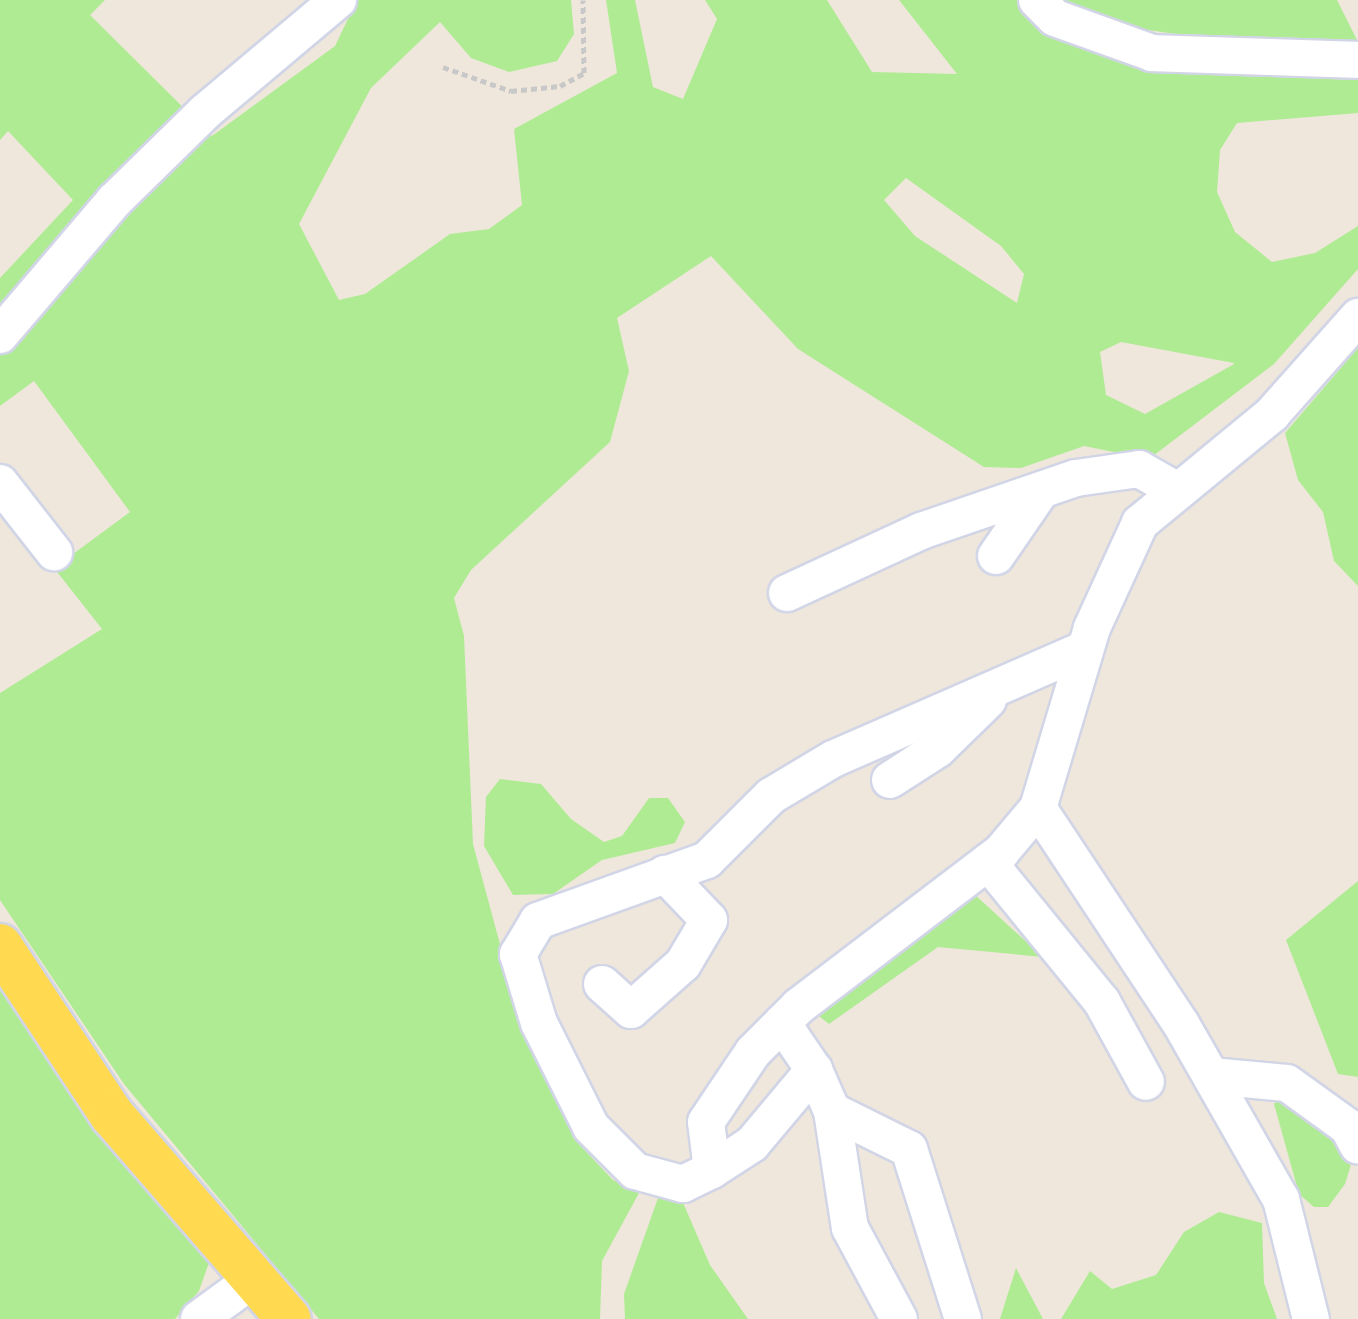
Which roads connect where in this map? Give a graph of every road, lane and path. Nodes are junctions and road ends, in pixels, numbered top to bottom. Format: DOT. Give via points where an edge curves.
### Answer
graph roads {
  1 [pos="338,0"];
  2 [pos="583,0"];
  3 [pos="1037,0"];
  4 [pos="1358,60"];
  5 [pos="443,67"];
  6 [pos="1358,317"];
  7 [pos="0,335"];
  8 [pos="0,483"];
  9 [pos="1178,491"];
  10 [pos="1038,495"];
  11 [pos="54,552"];
  12 [pos="996,556"];
  13 [pos="787,593"];
  14 [pos="1085,649"];
  15 [pos="1003,685"];
  16 [pos="890,780"];
  17 [pos="1038,808"];
  18 [pos="988,862"];
  19 [pos="665,874"];
  20 [pos="0,946"];
  21 [pos="602,984"];
  22 [pos="782,1023"];
  23 [pos="814,1070"];
  24 [pos="1211,1076"];
  25 [pos="1146,1082"];
  26 [pos="832,1111"];
  27 [pos="1358,1146"];
  28 [pos="712,1170"];
  29 [pos="255,1278"];
  30 [pos="901,1314"];
  31 [pos="199,1319"];
  32 [pos="289,1319"];
  33 [pos="963,1319"];
  34 [pos="1311,1319"];
  1 -- 7 [label="street" via="205,112 114,201"];
  2 -- 5 [label="path" via="584,73 560,86 511,91"];
  3 -- 4 [label="street" via="1055,18 1152,53"];
  6 -- 9 [label="street" via="1272,414"];
  8 -- 11 [label="street"];
  9 -- 10 [label="street" via="1139,469 1076,478"];
  9 -- 14 [label="street" via="1140,523"];
  10 -- 12 [label="street"];
  10 -- 13 [label="street" via="921,531"];
  14 -- 15 [label="street"];
  14 -- 17 [label="street"];
  15 -- 16 [label="street" via="938,749"];
  15 -- 19 [label="street" via="833,759 771,796 707,860"];
  17 -- 18 [label="street"];
  17 -- 24 [label="street"];
  18 -- 22 [label="street"];
  18 -- 25 [label="street" via="1102,1002"];
  19 -- 21 [label="street" via="709,920 683,964 631,1010"];
  19 -- 28 [label="street" via="538,921 518,954 539,1023 591,1127 635,1171 683,1184"];
  20 -- 29 [label="main road" via="112,1115"];
  22 -- 23 [label="street"];
  22 -- 28 [label="street" via="753,1052 706,1122"];
  23 -- 26 [label="street"];
  23 -- 28 [label="street" via="752,1144"];
  24 -- 27 [label="street" via="1287,1083 1348,1127"];
  24 -- 34 [label="street" via="1281,1199"];
  26 -- 30 [label="street" via="850,1228"];
  26 -- 33 [label="street" via="909,1149"];
  29 -- 31 [label="street"];
  29 -- 32 [label="main road"];
}
